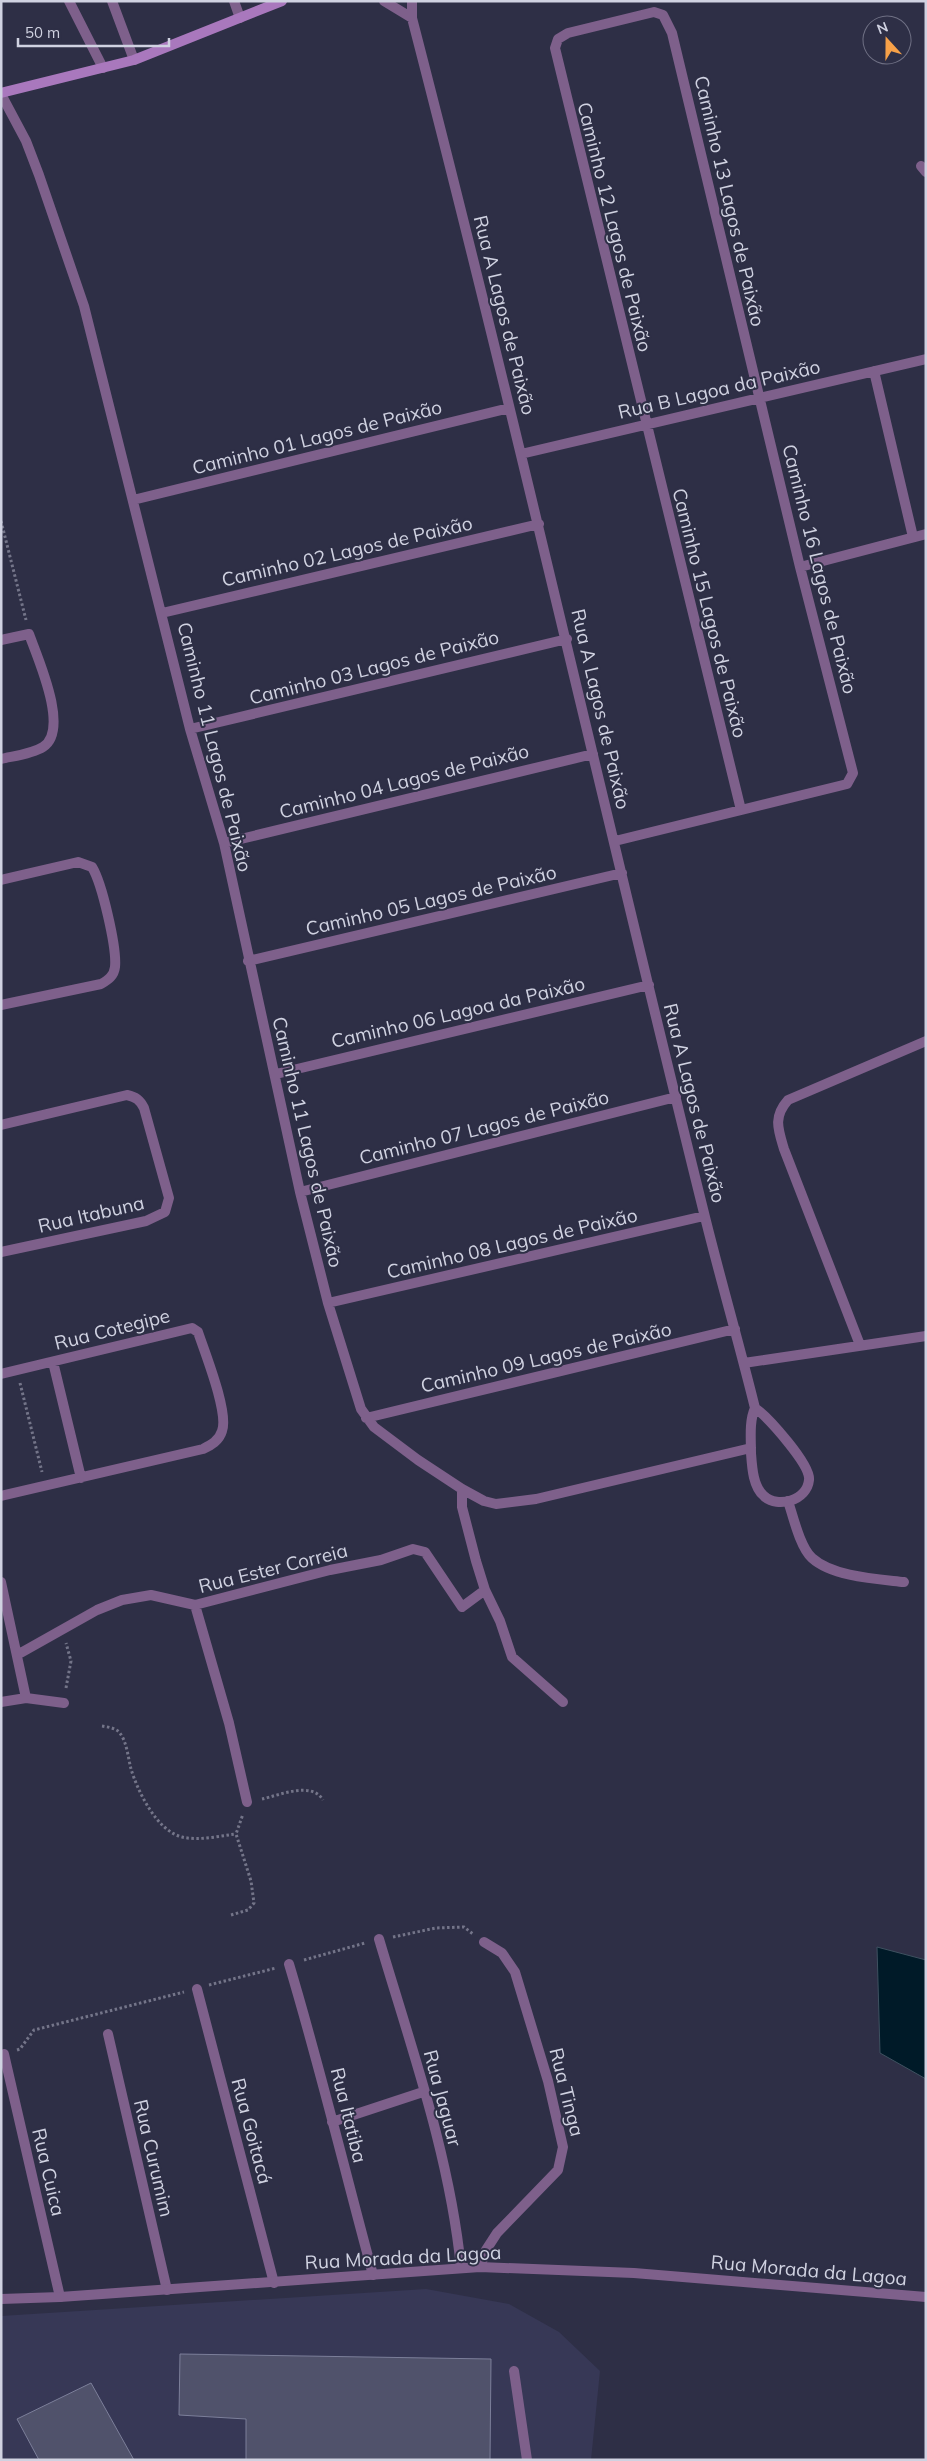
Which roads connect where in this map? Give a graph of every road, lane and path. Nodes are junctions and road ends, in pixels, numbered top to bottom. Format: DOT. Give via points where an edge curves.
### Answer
graph roads {
  1 [pos="69,1"];
  2 [pos="112,1"];
  3 [pos="234,1"];
  4 [pos="384,1"];
  5 [pos="412,1"];
  6 [pos="279,2"];
  7 [pos="240,18"];
  8 [pos="412,18"];
  9 [pos="558,39"];
  10 [pos="134,60"];
  11 [pos="103,68"];
  12 [pos="1,94"];
  13 [pos="926,358"];
  14 [pos="874,370"];
  15 [pos="759,397"];
  16 [pos="509,408"];
  17 [pos="646,424"];
  18 [pos="521,454"];
  19 [pos="133,500"];
  20 [pos="1,521"];
  21 [pos="539,524"];
  22 [pos="926,534"];
  23 [pos="912,537"];
  24 [pos="800,567"];
  25 [pos="162,613"];
  26 [pos="30,634"];
  27 [pos="567,639"];
  28 [pos="1,640"];
  29 [pos="190,729"];
  30 [pos="593,754"];
  31 [pos="1,759"];
  32 [pos="741,810"];
  33 [pos="615,841"];
  34 [pos="224,843"];
  35 [pos="622,873"];
  36 [pos="1,880"];
  37 [pos="248,961"];
  38 [pos="648,985"];
  39 [pos="1,1004"];
  40 [pos="926,1041"];
  41 [pos="276,1074"];
  42 [pos="676,1097"];
  43 [pos="1,1125"];
  44 [pos="300,1192"];
  45 [pos="704,1216"];
  46 [pos="1,1252"];
  47 [pos="328,1303"];
  48 [pos="735,1329"];
  49 [pos="926,1336"];
  50 [pos="860,1345"];
  51 [pos="53,1362"];
  52 [pos="744,1363"];
  53 [pos="17,1370"];
  54 [pos="1,1374"];
  55 [pos="755,1408"];
  56 [pos="366,1418"];
  57 [pos="751,1448"];
  58 [pos="80,1478"];
  59 [pos="45,1486"];
  60 [pos="462,1489"];
  61 [pos="1,1496"];
  62 [pos="788,1501"];
  63 [pos="1,1582"];
  64 [pos="904,1582"];
  65 [pos="485,1590"];
  66 [pos="3,1598"];
  67 [pos="194,1605"];
  68 [pos="64,1630"];
  69 [pos="17,1655"];
  70 [pos="26,1698"];
  71 [pos="1,1702"];
  72 [pos="563,1702"];
  73 [pos="64,1704"];
  74 [pos="102,1726"];
  75 [pos="323,1800"];
  76 [pos="247,1802"];
  77 [pos="236,1834"];
  78 [pos="231,1915"];
  79 [pos="380,1939"];
  80 [pos="484,1942"];
  81 [pos="289,1964"];
  82 [pos="197,1989"];
  83 [pos="108,2034"];
  84 [pos="4,2054"];
  85 [pos="423,2092"];
  86 [pos="332,2122"];
  87 [pos="480,2267"];
  88 [pos="461,2268"];
  89 [pos="373,2276"];
  90 [pos="274,2283"];
  91 [pos="167,2290"];
  92 [pos="926,2297"];
  93 [pos="60,2298"];
  94 [pos="1,2300"];
  95 [pos="514,2371"];
  96 [pos="527,2460"];
  1 -- 11 [label="street"];
  2 -- 10 [label="street"];
  3 -- 7 [label="street"];
  4 -- 8 [label="street"];
  5 -- 8 [label="street, Rua A Lagos de Paixão"];
  6 -- 7 [label="main road"];
  7 -- 10 [label="main road"];
  8 -- 16 [label="street, Rua A Lagos de Paixão" via="478,273"];
  9 -- 15 [label="street, Caminho 13 Lagos de Paixão" via="568,33 616,20 654,12 663,15 672,33"];
  9 -- 17 [label="street, Caminho 12 Lagos de Paixão" via="556,59"];
  10 -- 11 [label="main road"];
  11 -- 12 [label="main road"];
  12 -- 19 [label="street, Caminho 11 Lagos de Paixão" via="36,166 84,306"];
  13 -- 14 [label="street, Rua B Lagoa da Paixão"];
  14 -- 15 [label="street, Rua B Lagoa da Paixão"];
  14 -- 23 [label="street"];
  15 -- 17 [label="street, Rua B Lagoa da Paixão"];
  15 -- 24 [label="street, Caminho 16 Lagos de Paixão"];
  16 -- 18 [label="street, Rua A Lagos de Paixão"];
  16 -- 19 [label="street, Caminho 01 Lagos de Paixão"];
  17 -- 18 [label="street, Rua B Lagoa da Paixão"];
  17 -- 32 [label="street, Caminho 15 Lagos de Paixão"];
  18 -- 21 [label="street, Rua A Lagos de Paixão"];
  19 -- 25 [label="street, Caminho 11 Lagos de Paixão"];
  20 -- 26 [label="path"];
  21 -- 25 [label="street, Caminho 02 Lagos de Paixão"];
  21 -- 27 [label="street, Rua A Lagos de Paixão"];
  22 -- 23 [label="street"];
  23 -- 24 [label="street"];
  24 -- 32 [label="street, Caminho 16 Lagos de Paixão" via="853,773 847,784"];
  25 -- 29 [label="street, Caminho 11 Lagos de Paixão"];
  26 -- 28 [label="street"];
  26 -- 31 [label="street" via="49,695 54,734 41,748"];
  27 -- 29 [label="street, Caminho 03 Lagos de Paixão"];
  27 -- 30 [label="street, Rua A Lagos de Paixão"];
  29 -- 34 [label="street, Caminho 11 Lagos de Paixão"];
  30 -- 33 [label="street, Rua A Lagos de Paixão"];
  30 -- 34 [label="street, Caminho 04 Lagos de Paixão"];
  32 -- 33 [label="street, Caminho 16 Lagos de Paixão"];
  33 -- 35 [label="street, Rua A Lagos de Paixão"];
  34 -- 37 [label="street, Caminho 11 Lagos de Paixão"];
  35 -- 37 [label="street, Caminho 05 Lagos de Paixão"];
  35 -- 38 [label="street, Rua A Lagos de Paixão"];
  36 -- 39 [label="street" via="78,862 92,867 114,946 115,968 112,977 100,984"];
  37 -- 41 [label="street, Caminho 11 Lagos de Paixão"];
  38 -- 41 [label="street, Caminho 06 Lagoa da Paixão"];
  38 -- 42 [label="street, Rua A Lagos de Paixão"];
  40 -- 50 [label="street" via="788,1100 780,1109 778,1120 784,1149"];
  41 -- 44 [label="street, Caminho 11 Lagos de Paixão"];
  42 -- 44 [label="street, Caminho 07 Lagos de Paixão"];
  42 -- 45 [label="street, Rua A Lagos de Paixão"];
  43 -- 46 [label="street, Rua Itabuna" via="127,1095 140,1100 168,1190 169,1204 165,1212 154,1218"];
  44 -- 47 [label="street, Caminho 11 Lagos de Paixão"];
  45 -- 47 [label="street, Caminho 08 Lagos de Paixão"];
  45 -- 48 [label="street, Rua A Lagos de Paixão"];
  47 -- 56 [label="street, Caminho 11 Lagos de Paixão" via="355,1394"];
  48 -- 52 [label="street, Rua A Lagos de Paixão"];
  48 -- 56 [label="street, Caminho 09 Lagos de Paixão"];
  49 -- 50 [label="street"];
  50 -- 52 [label="street"];
  51 -- 53 [label="street, Rua Cotegipe"];
  51 -- 58 [label="street"];
  51 -- 58 [label="street, Rua Cotegipe" via="192,1328 198,1332 217,1391 223,1430 212,1445"];
  52 -- 55 [label="street, Rua A Lagos de Paixão"];
  53 -- 54 [label="street, Rua Cotegipe"];
  53 -- 59 [label="path"];
  55 -- 57 [label="street, Rua A Lagos de Paixão"];
  55 -- 62 [label="street, Rua A Lagos de Paixão" via="798,1456 808,1474 807,1488 800,1496"];
  56 -- 60 [label="street" via="388,1439"];
  57 -- 60 [label="street" via="518,1503 484,1502"];
  57 -- 62 [label="street, Rua A Lagos de Paixão" via="757,1487 763,1496 773,1502"];
  58 -- 59 [label="street, Rua Cotegipe"];
  59 -- 61 [label="street, Rua Cotegipe"];
  60 -- 65 [label="street" via="462,1507"];
  62 -- 64 [label="street" via="804,1547 811,1557 829,1568 868,1578"];
  63 -- 66 [label="street"];
  65 -- 67 [label="street, Rua Ester Correia" via="462,1607 425,1552 418,1548 381,1560"];
  65 -- 72 [label="street" via="515,1662"];
  66 -- 69 [label="street"];
  67 -- 68 [label="street, Rua Ester Correia" via="170,1598 137,1596 108,1605"];
  67 -- 76 [label="street" via="229,1723"];
  68 -- 69 [label="street, Rua Ester Correia"];
  68 -- 73 [label="path" via="71,1661"];
  69 -- 70 [label="street"];
  70 -- 71 [label="street"];
  70 -- 73 [label="street"];
  74 -- 77 [label="path" via="115,1730 122,1737 132,1771 162,1826 182,1837"];
  75 -- 76 [label="path" via="318,1793 309,1790"];
  76 -- 77 [label="path"];
  77 -- 78 [label="path" via="252,1881 254,1903 248,1910"];
  79 -- 80 [label="path" via="436,1928 464,1927"];
  79 -- 81 [label="path"];
  79 -- 85 [label="street, Rua Jaguar"];
  80 -- 87 [label="street, Rua Tinga" via="502,1953 515,1972 548,2081 563,2147 555,2175 497,2233"];
  81 -- 82 [label="path"];
  81 -- 86 [label="street, Rua Itatiba" via="325,2085"];
  82 -- 84 [label="path" via="34,2030 20,2049"];
  82 -- 90 [label="street, Rua Goitacá"];
  83 -- 91 [label="street, Rua Curumim"];
  84 -- 93 [label="street, Rua Cuica"];
  85 -- 86 [label="street"];
  85 -- 88 [label="street, Rua Jaguar" via="456,2218"];
  86 -- 89 [label="street, Rua Itatiba"];
  87 -- 88 [label="street, Rua Morada da Lagoa"];
  87 -- 92 [label="street, Rua Morada da Lagoa" via="634,2273"];
  88 -- 89 [label="street, Rua Morada da Lagoa"];
  89 -- 90 [label="street, Rua Morada da Lagoa"];
  90 -- 91 [label="street, Rua Morada da Lagoa"];
  91 -- 93 [label="street, Rua Morada da Lagoa"];
  93 -- 94 [label="street, Rua Morada da Lagoa"];
  95 -- 96 [label="street"];
}
